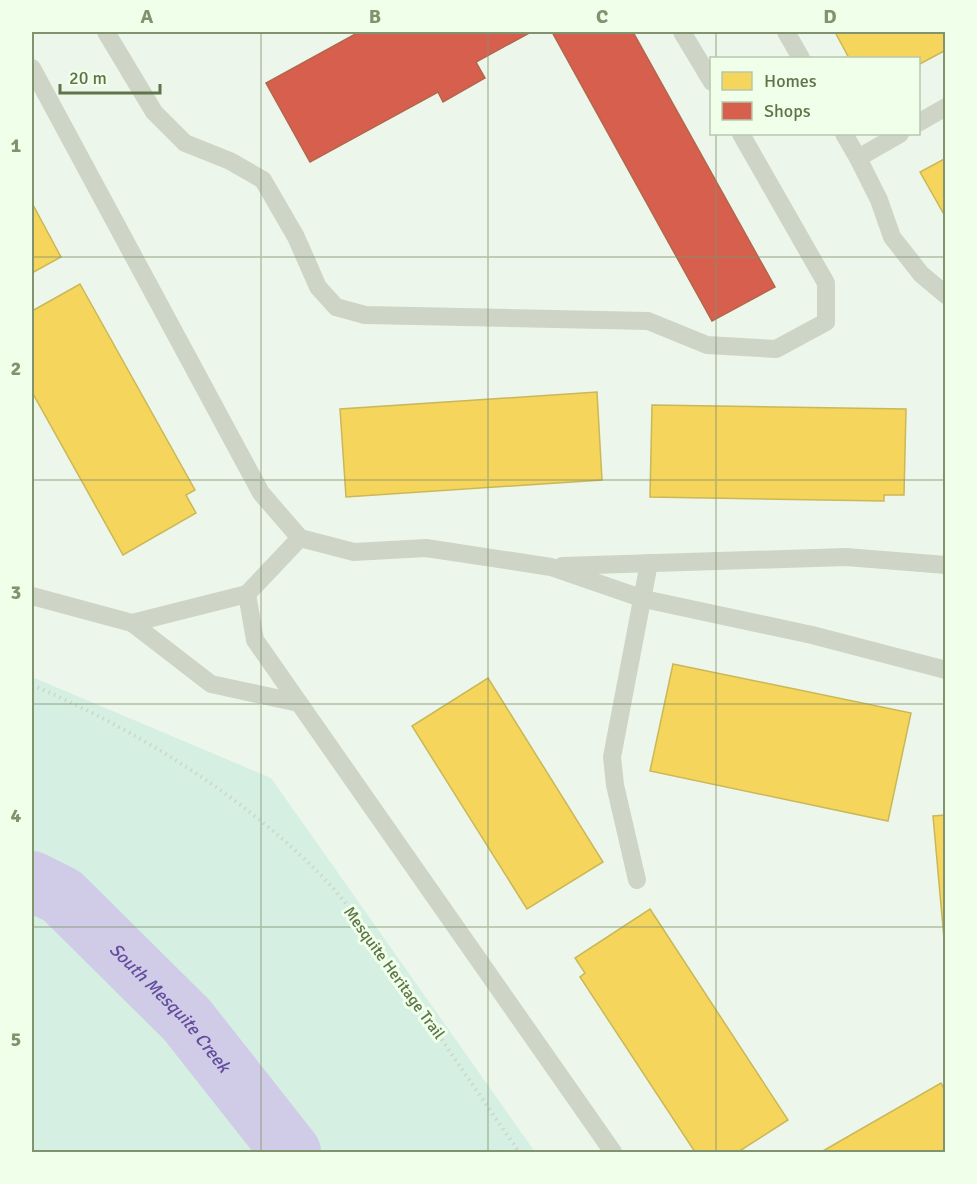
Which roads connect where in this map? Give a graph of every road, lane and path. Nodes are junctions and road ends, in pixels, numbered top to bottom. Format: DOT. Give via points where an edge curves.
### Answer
graph roads {
  1 [pos="106,32"];
  2 [pos="682,32"];
  3 [pos="786,32"];
  4 [pos="800,57"];
  5 [pos="32,68"];
  6 [pos="710,80"];
  7 [pos="945,107"];
  8 [pos="920,122"];
  9 [pos="742,135"];
  10 [pos="845,135"];
  11 [pos="898,135"];
  12 [pos="858,158"];
  13 [pos="945,295"];
  14 [pos="300,538"];
  15 [pos="649,563"];
  16 [pos="945,565"];
  17 [pos="551,567"];
  18 [pos="247,594"];
  19 [pos="32,596"];
  20 [pos="644,599"];
  21 [pos="132,623"];
  22 [pos="945,670"];
  23 [pos="32,685"];
  24 [pos="299,703"];
  25 [pos="637,880"];
  26 [pos="519,1152"];
  27 [pos="613,1152"];
  1 -- 9 [label="lane" via="154,112 185,143 230,161 263,180 296,237 318,287 336,308 365,315 648,321 707,345 776,349 826,322 826,283"];
  2 -- 6 [label="lane"];
  3 -- 4 [label="lane"];
  5 -- 14 [label="lane" via="261,493"];
  7 -- 8 [label="lane"];
  10 -- 12 [label="lane"];
  11 -- 12 [label="lane"];
  12 -- 13 [label="lane" via="892,237 921,274"];
  14 -- 17 [label="lane" via="354,552 426,548"];
  14 -- 18 [label="lane"];
  15 -- 16 [label="lane" via="846,557"];
  15 -- 17 [label="lane"];
  15 -- 20 [label="lane"];
  17 -- 20 [label="lane"];
  18 -- 21 [label="lane"];
  18 -- 24 [label="lane" via="255,640"];
  19 -- 21 [label="lane"];
  20 -- 22 [label="lane" via="812,635"];
  20 -- 25 [label="lane" via="622,692 612,757"];
  21 -- 24 [label="lane" via="211,684"];
  23 -- 26 [label="path, Mesquite Heritage Trail" via="167,755 241,804 316,870 369,933"];
  24 -- 27 [label="lane"];
}
